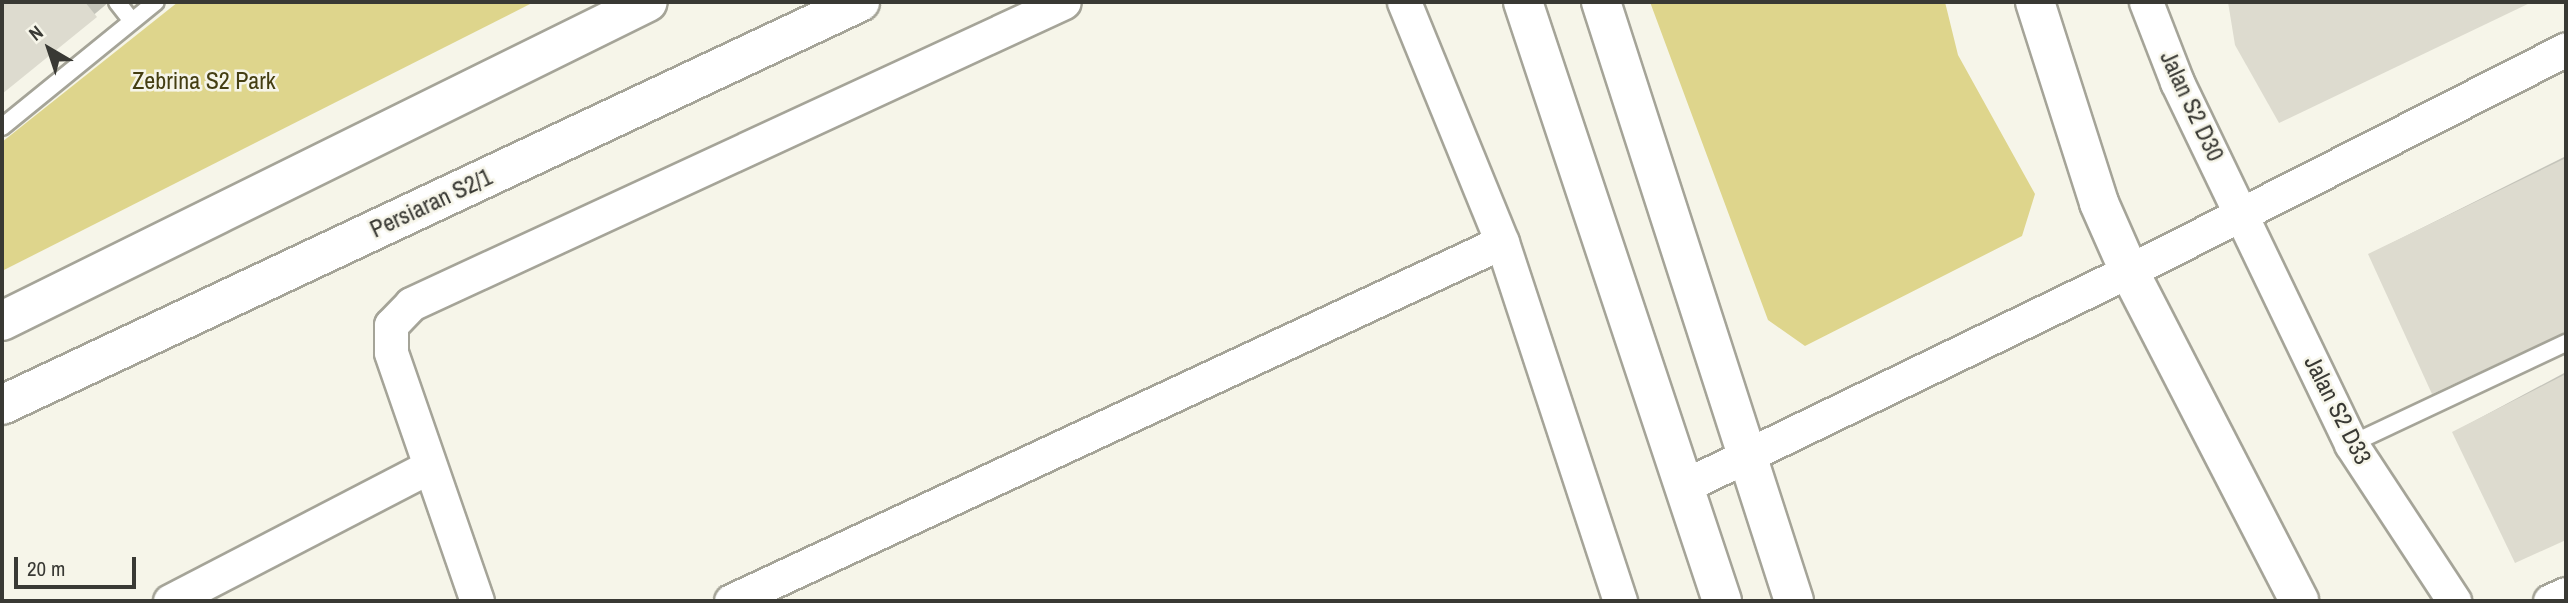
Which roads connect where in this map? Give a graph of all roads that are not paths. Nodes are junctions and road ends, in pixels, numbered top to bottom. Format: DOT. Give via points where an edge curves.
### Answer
graph roads {
  1 [pos="117,2"];
  2 [pos="156,2"];
  3 [pos="648,2"];
  4 [pos="860,2"];
  5 [pos="1064,2"];
  6 [pos="1404,2"];
  7 [pos="1523,2"];
  8 [pos="1601,2"];
  9 [pos="2035,2"];
  10 [pos="2151,4"];
  11 [pos="132,21"];
  12 [pos="2566,49"];
  13 [pos="2,127"];
  14 [pos="2242,208"];
  15 [pos="1502,242"];
  16 [pos="2129,271"];
  17 [pos="2,321"];
  18 [pos="2566,343"];
  19 [pos="2,405"];
  20 [pos="2351,444"];
  21 [pos="1745,454"];
  22 [pos="427,468"];
  23 [pos="1686,485"];
  24 [pos="2566,594"];
  25 [pos="170,601"];
  26 [pos="477,601"];
  27 [pos="731,601"];
  28 [pos="1620,601"];
  29 [pos="1722,601"];
  30 [pos="1794,601"];
  31 [pos="2299,601"];
  32 [pos="2454,601"];
  33 [pos="2550,601"];
  1 -- 11 [label="lane"];
  2 -- 11 [label="lane"];
  3 -- 17 [label="street"];
  4 -- 19 [label="street, Persiaran S2/1"];
  5 -- 22 [label="street" via="411,304 391,325 391,352"];
  6 -- 15 [label="street"];
  7 -- 23 [label="street"];
  8 -- 21 [label="street"];
  9 -- 16 [label="street" via="2099,202"];
  10 -- 14 [label="street, Jalan S2 D30" via="2177,82"];
  11 -- 13 [label="lane"];
  12 -- 14 [label="street"];
  14 -- 16 [label="street"];
  14 -- 20 [label="street, Jalan S2 D33"];
  15 -- 27 [label="street"];
  15 -- 28 [label="street"];
  16 -- 21 [label="street"];
  16 -- 31 [label="street"];
  18 -- 20 [label="lane"];
  20 -- 32 [label="street, Jalan S2 D33"];
  21 -- 23 [label="street"];
  21 -- 30 [label="street"];
  22 -- 25 [label="street"];
  22 -- 26 [label="street"];
  23 -- 29 [label="street"];
  24 -- 33 [label="street"];
}
